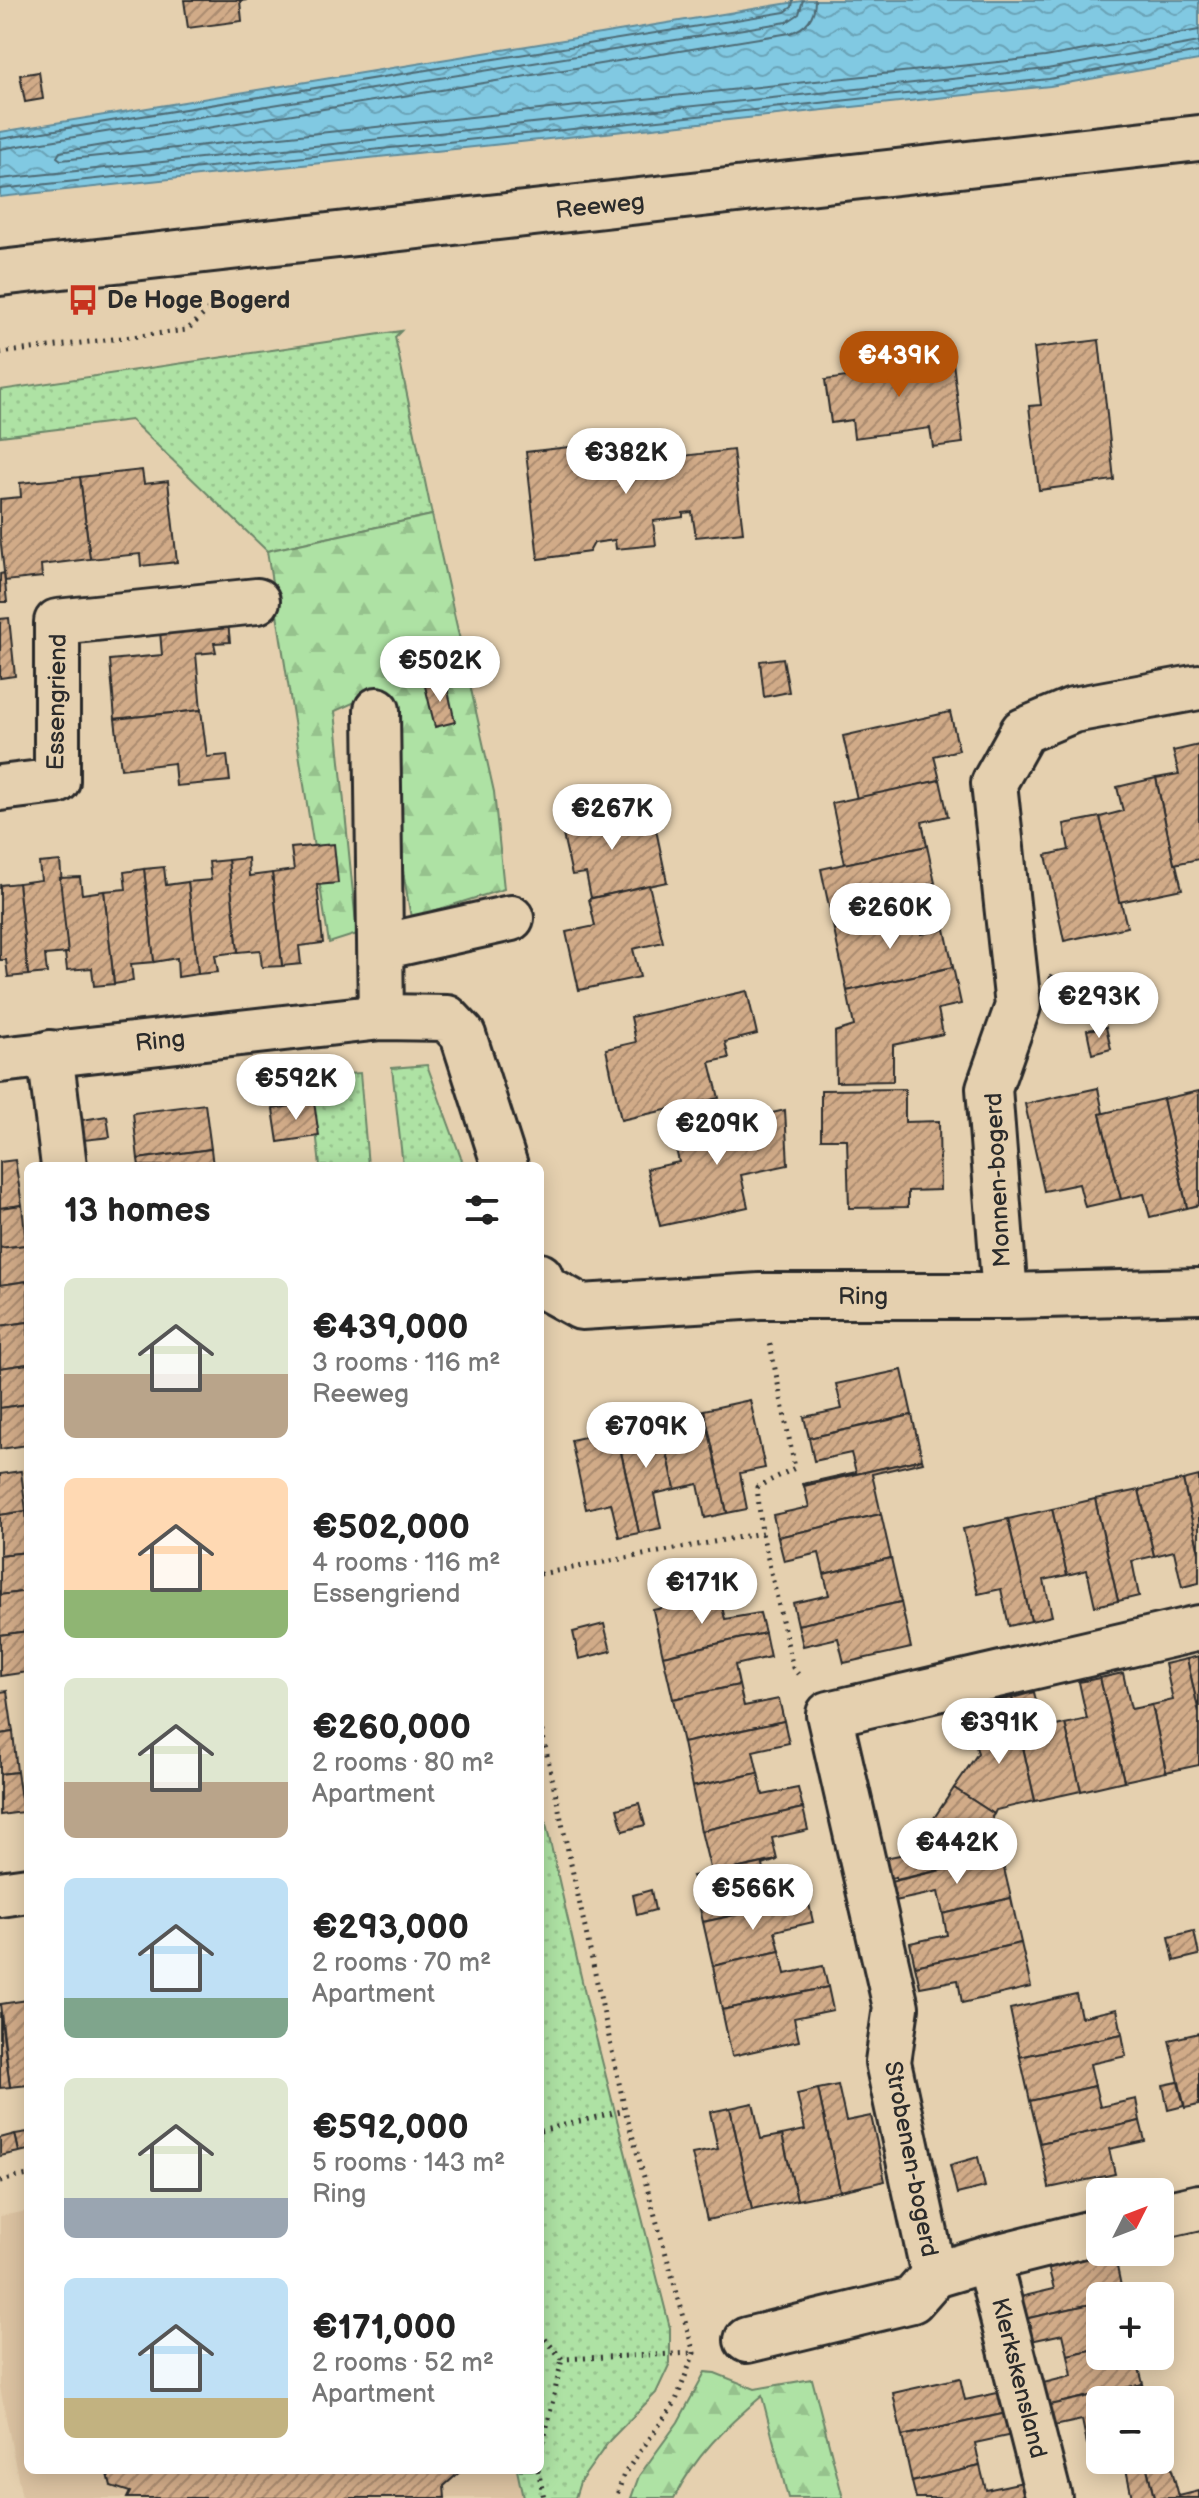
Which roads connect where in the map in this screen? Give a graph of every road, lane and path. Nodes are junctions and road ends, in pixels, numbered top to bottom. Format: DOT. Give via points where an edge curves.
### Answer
graph roads {
  1 [pos="1199,138"];
  2 [pos="0,273"];
  3 [pos="257,601"];
  4 [pos="1199,687"];
  5 [pos="377,710"];
  6 [pos="0,788"];
  7 [pos="511,918"];
  8 [pos="381,947"];
  9 [pos="381,1017"];
  10 [pos="50,1053"];
  11 [pos="0,1060"];
  12 [pos="64,1162"];
  13 [pos="504,1162"];
  14 [pos="544,1287"];
  15 [pos="1199,1291"];
  16 [pos="760,1296"];
  17 [pos="1005,1296"];
  18 [pos="762,1533"];
  19 [pos="544,1573"];
  20 [pos="1199,1628"];
  21 [pos="829,1714"];
  22 [pos="544,1741"];
  23 [pos="24,1891"];
  24 [pos="0,1894"];
  25 [pos="625,2110"];
  26 [pos="544,2130"];
  27 [pos="24,2176"];
  28 [pos="0,2181"];
  29 [pos="1199,2207"];
  30 [pos="1174,2213"];
  31 [pos="1086,2234"];
  32 [pos="988,2259"];
  33 [pos="934,2275"];
  34 [pos="544,2338"];
  35 [pos="747,2340"];
  36 [pos="694,2353"];
  37 [pos="562,2359"];
  38 [pos="544,2440"];
  39 [pos="539,2474"];
  40 [pos="544,2498"];
  41 [pos="616,2498"];
  42 [pos="1049,2498"];
  1 -- 2 [label="street, Reeweg"];
  3 -- 6 [label="street, Essengriend" via="57,622 57,781"];
  4 -- 17 [label="street, Monnen-bogerd" via="1073,710 1023,731 994,783 1018,1006 989,1088"];
  5 -- 8 [label="street"];
  7 -- 8 [label="street"];
  8 -- 9 [label="street"];
  9 -- 10 [label="street, Ring"];
  9 -- 13 [label="street, Ring" via="447,1018 463,1035"];
  10 -- 11 [label="street, Ring"];
  10 -- 12 [label="street"];
  14 -- 16 [label="street, Ring" via="581,1307"];
  15 -- 17 [label="street, Ring"];
  16 -- 17 [label="street, Ring"];
  16 -- 18 [label="path" via="795,1468 757,1487"];
  18 -- 19 [label="path"];
  18 -- 21 [label="path" via="793,1668"];
  20 -- 21 [label="street"];
  21 -- 33 [label="street, Strobenen-bogerd" via="896,2007 888,2062"];
  22 -- 25 [label="path"];
  23 -- 24 [label="street"];
  25 -- 26 [label="path"];
  25 -- 36 [label="path"];
  27 -- 28 [label="path"];
  29 -- 30 [label="street"];
  31 -- 32 [label="street, Strobenen-bogerd"];
  32 -- 33 [label="street, Strobenen-bogerd"];
  32 -- 42 [label="street, Klerkskensland"];
  33 -- 35 [label="street, Strobenen-bogerd" via="912,2300"];
  34 -- 37 [label="path"];
  36 -- 37 [label="path"];
  36 -- 41 [label="path" via="675,2403 624,2474"];
  37 -- 38 [label="path"];
  39 -- 40 [label="path"];
}
